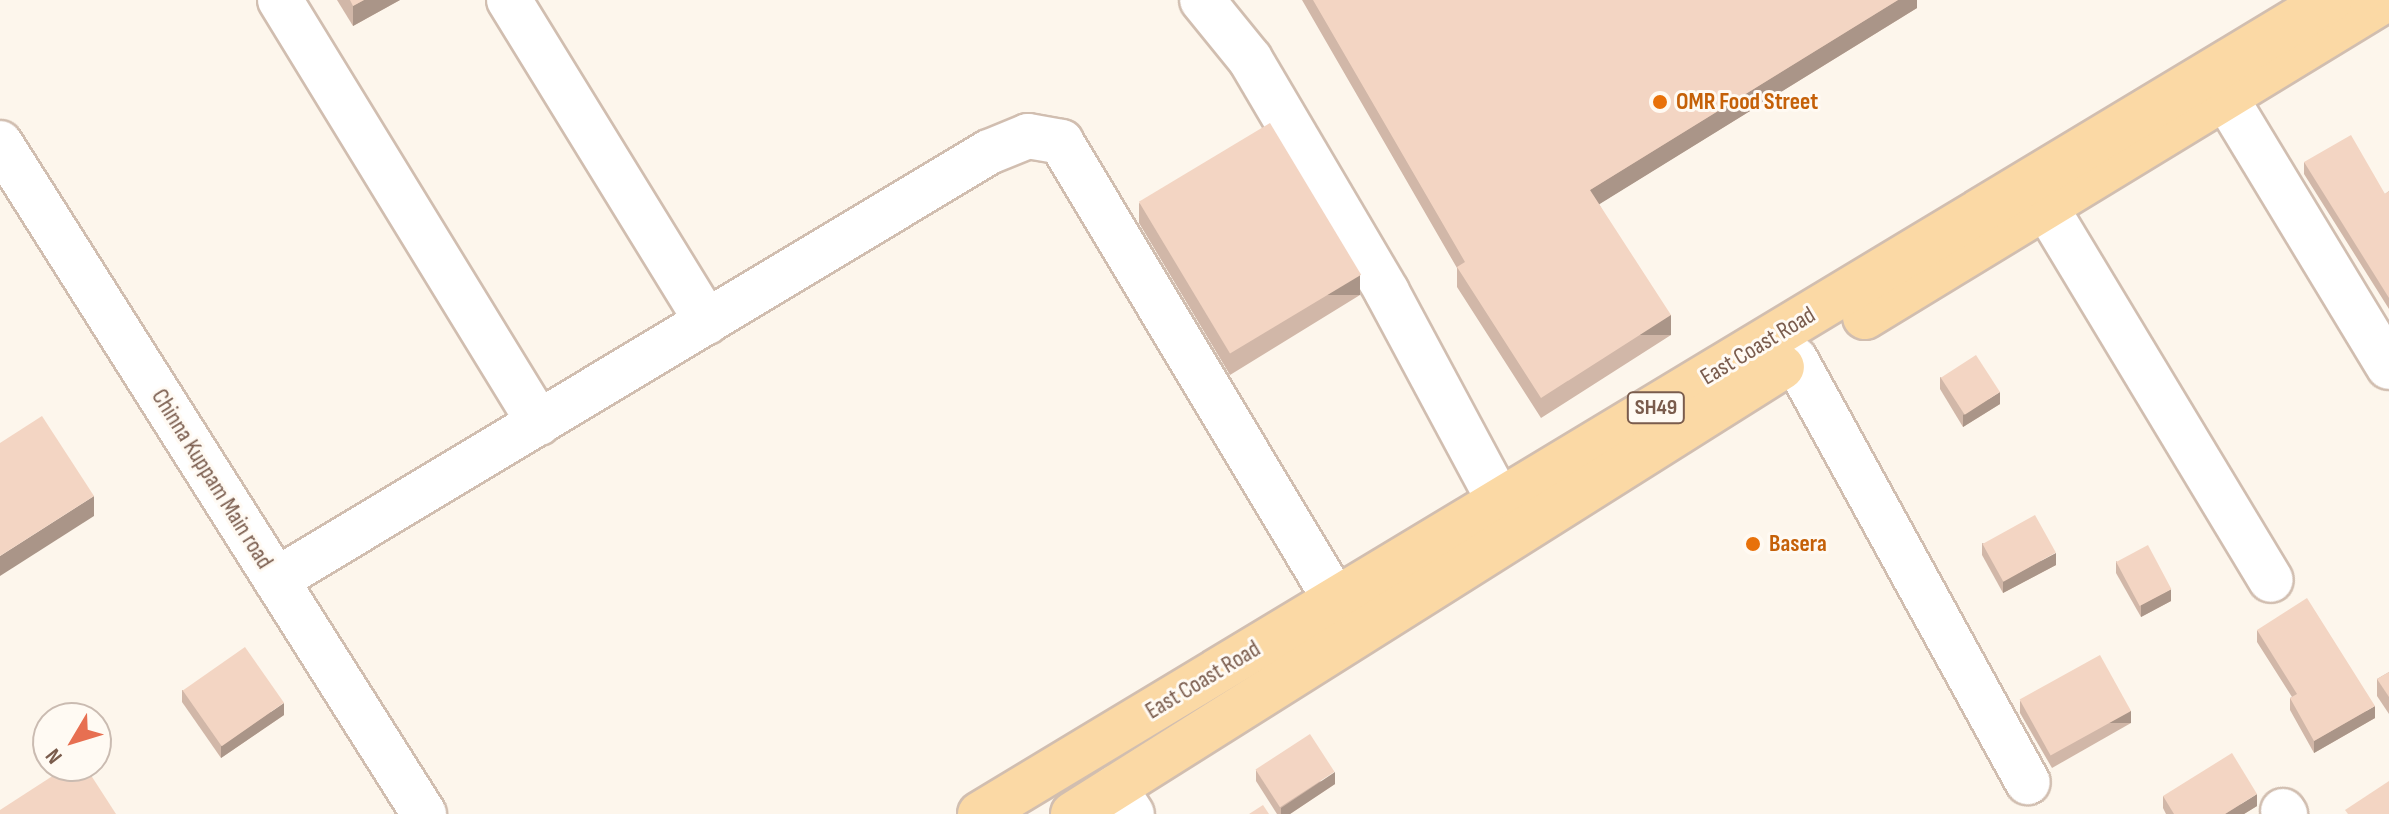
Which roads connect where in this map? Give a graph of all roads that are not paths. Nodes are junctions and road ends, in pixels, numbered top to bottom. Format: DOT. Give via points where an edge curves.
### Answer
graph roads {
  1 [pos="280,0"];
  2 [pos="509,0"];
  3 [pos="1202,0"];
  4 [pos="2330,0"];
  5 [pos="2385,0"];
  6 [pos="2227,100"];
  7 [pos="0,143"];
  8 [pos="2047,209"];
  9 [pos="707,322"];
  10 [pos="1795,359"];
  11 [pos="2389,367"];
  12 [pos="539,423"];
  13 [pos="1507,516"];
  14 [pos="276,580"];
  15 [pos="2271,580"];
  16 [pos="1336,601"];
  17 [pos="2028,782"];
  18 [pos="1124,801"];
  19 [pos="424,814"];
  20 [pos="980,814"];
  21 [pos="1073,814"];
  1 -- 12 [label="street"];
  2 -- 9 [label="street"];
  3 -- 13 [label="street" via="1250,59 1387,292"];
  4 -- 13 [label="main road, East Coast Road / SH49"];
  5 -- 6 [label="main road, East Coast Road / SH49"];
  6 -- 8 [label="main road, East Coast Road / SH49"];
  6 -- 11 [label="street"];
  7 -- 14 [label="street, Chinna Kuppam Main road"];
  8 -- 10 [label="main road, East Coast Road / SH49"];
  8 -- 15 [label="street"];
  9 -- 12 [label="street"];
  9 -- 16 [label="street" via="989,152 1028,136 1061,142"];
  10 -- 13 [label="main road, East Coast Road / SH49"];
  10 -- 17 [label="street"];
  12 -- 14 [label="street"];
  13 -- 16 [label="main road, East Coast Road / SH49"];
  13 -- 18 [label="main road, East Coast Road / SH49"];
  14 -- 19 [label="street, Chinna Kuppam Main road"];
  16 -- 20 [label="main road, East Coast Road / SH49"];
  18 -- 21 [label="main road, East Coast Road / SH49"];
}
